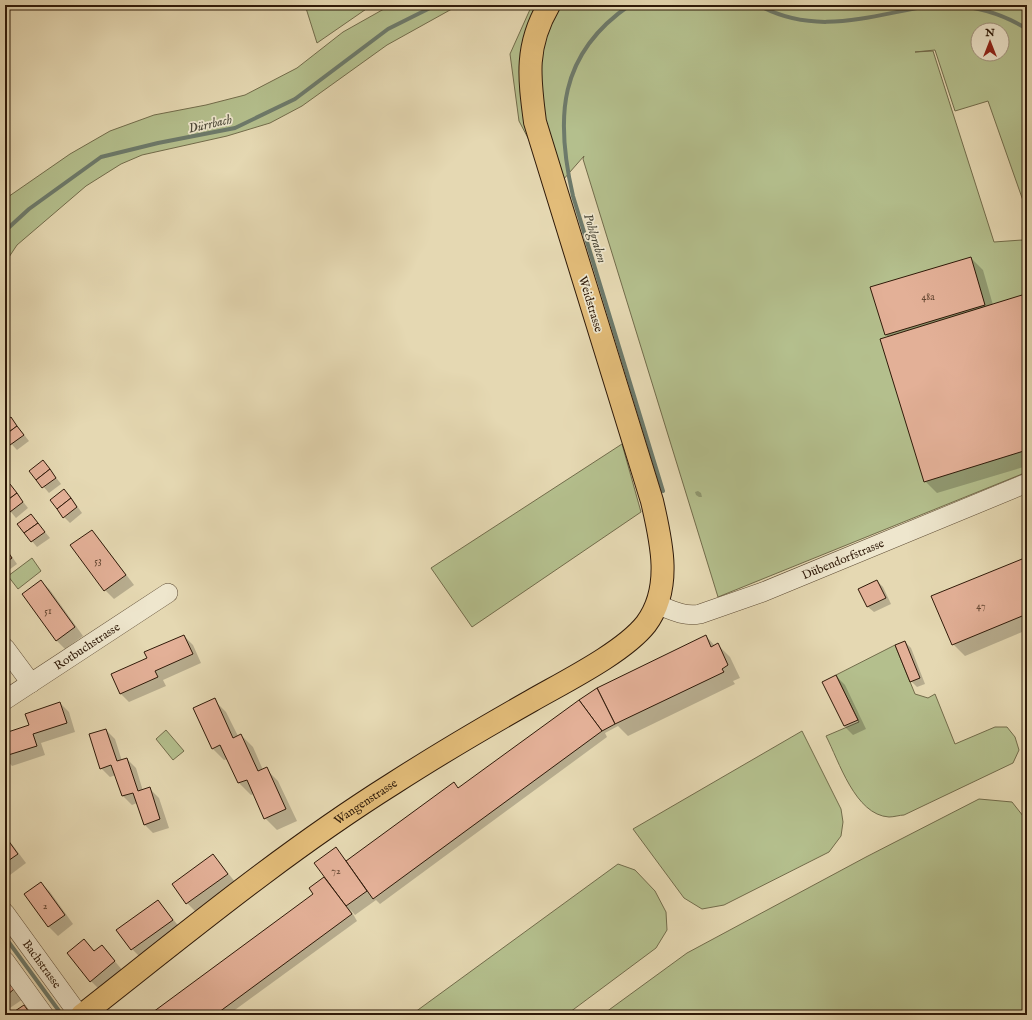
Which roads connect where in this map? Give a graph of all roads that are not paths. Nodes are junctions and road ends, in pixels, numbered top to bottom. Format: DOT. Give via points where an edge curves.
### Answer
graph roads {
  1 [pos="549,5"];
  2 [pos="1027,483"];
  3 [pos="168,593"];
  4 [pos="656,604"];
  5 [pos="5,648"];
  6 [pos="31,683"];
  7 [pos="5,700"];
  8 [pos="5,913"];
  9 [pos="5,961"];
  10 [pos="44,1015"];
  11 [pos="79,1015"];
  12 [pos="82,1015"];
  1 -- 4 [label="main road, Weidstrasse" via="542,17 532,50 529,78 535,122 652,501 663,558 663,574"];
  2 -- 4 [label="street, Dübendorfstrasse" via="763,592 700,614 681,614"];
  3 -- 6 [label="street, Rotbuchstrasse"];
  4 -- 12 [label="main road, Wangenstrasse" via="646,623 623,646 438,755 324,829 259,875"];
  5 -- 6 [label="street"];
  6 -- 7 [label="street, Rotbuchstrasse"];
  8 -- 11 [label="street, Bachstrasse"];
  9 -- 10 [label="street"];
}
